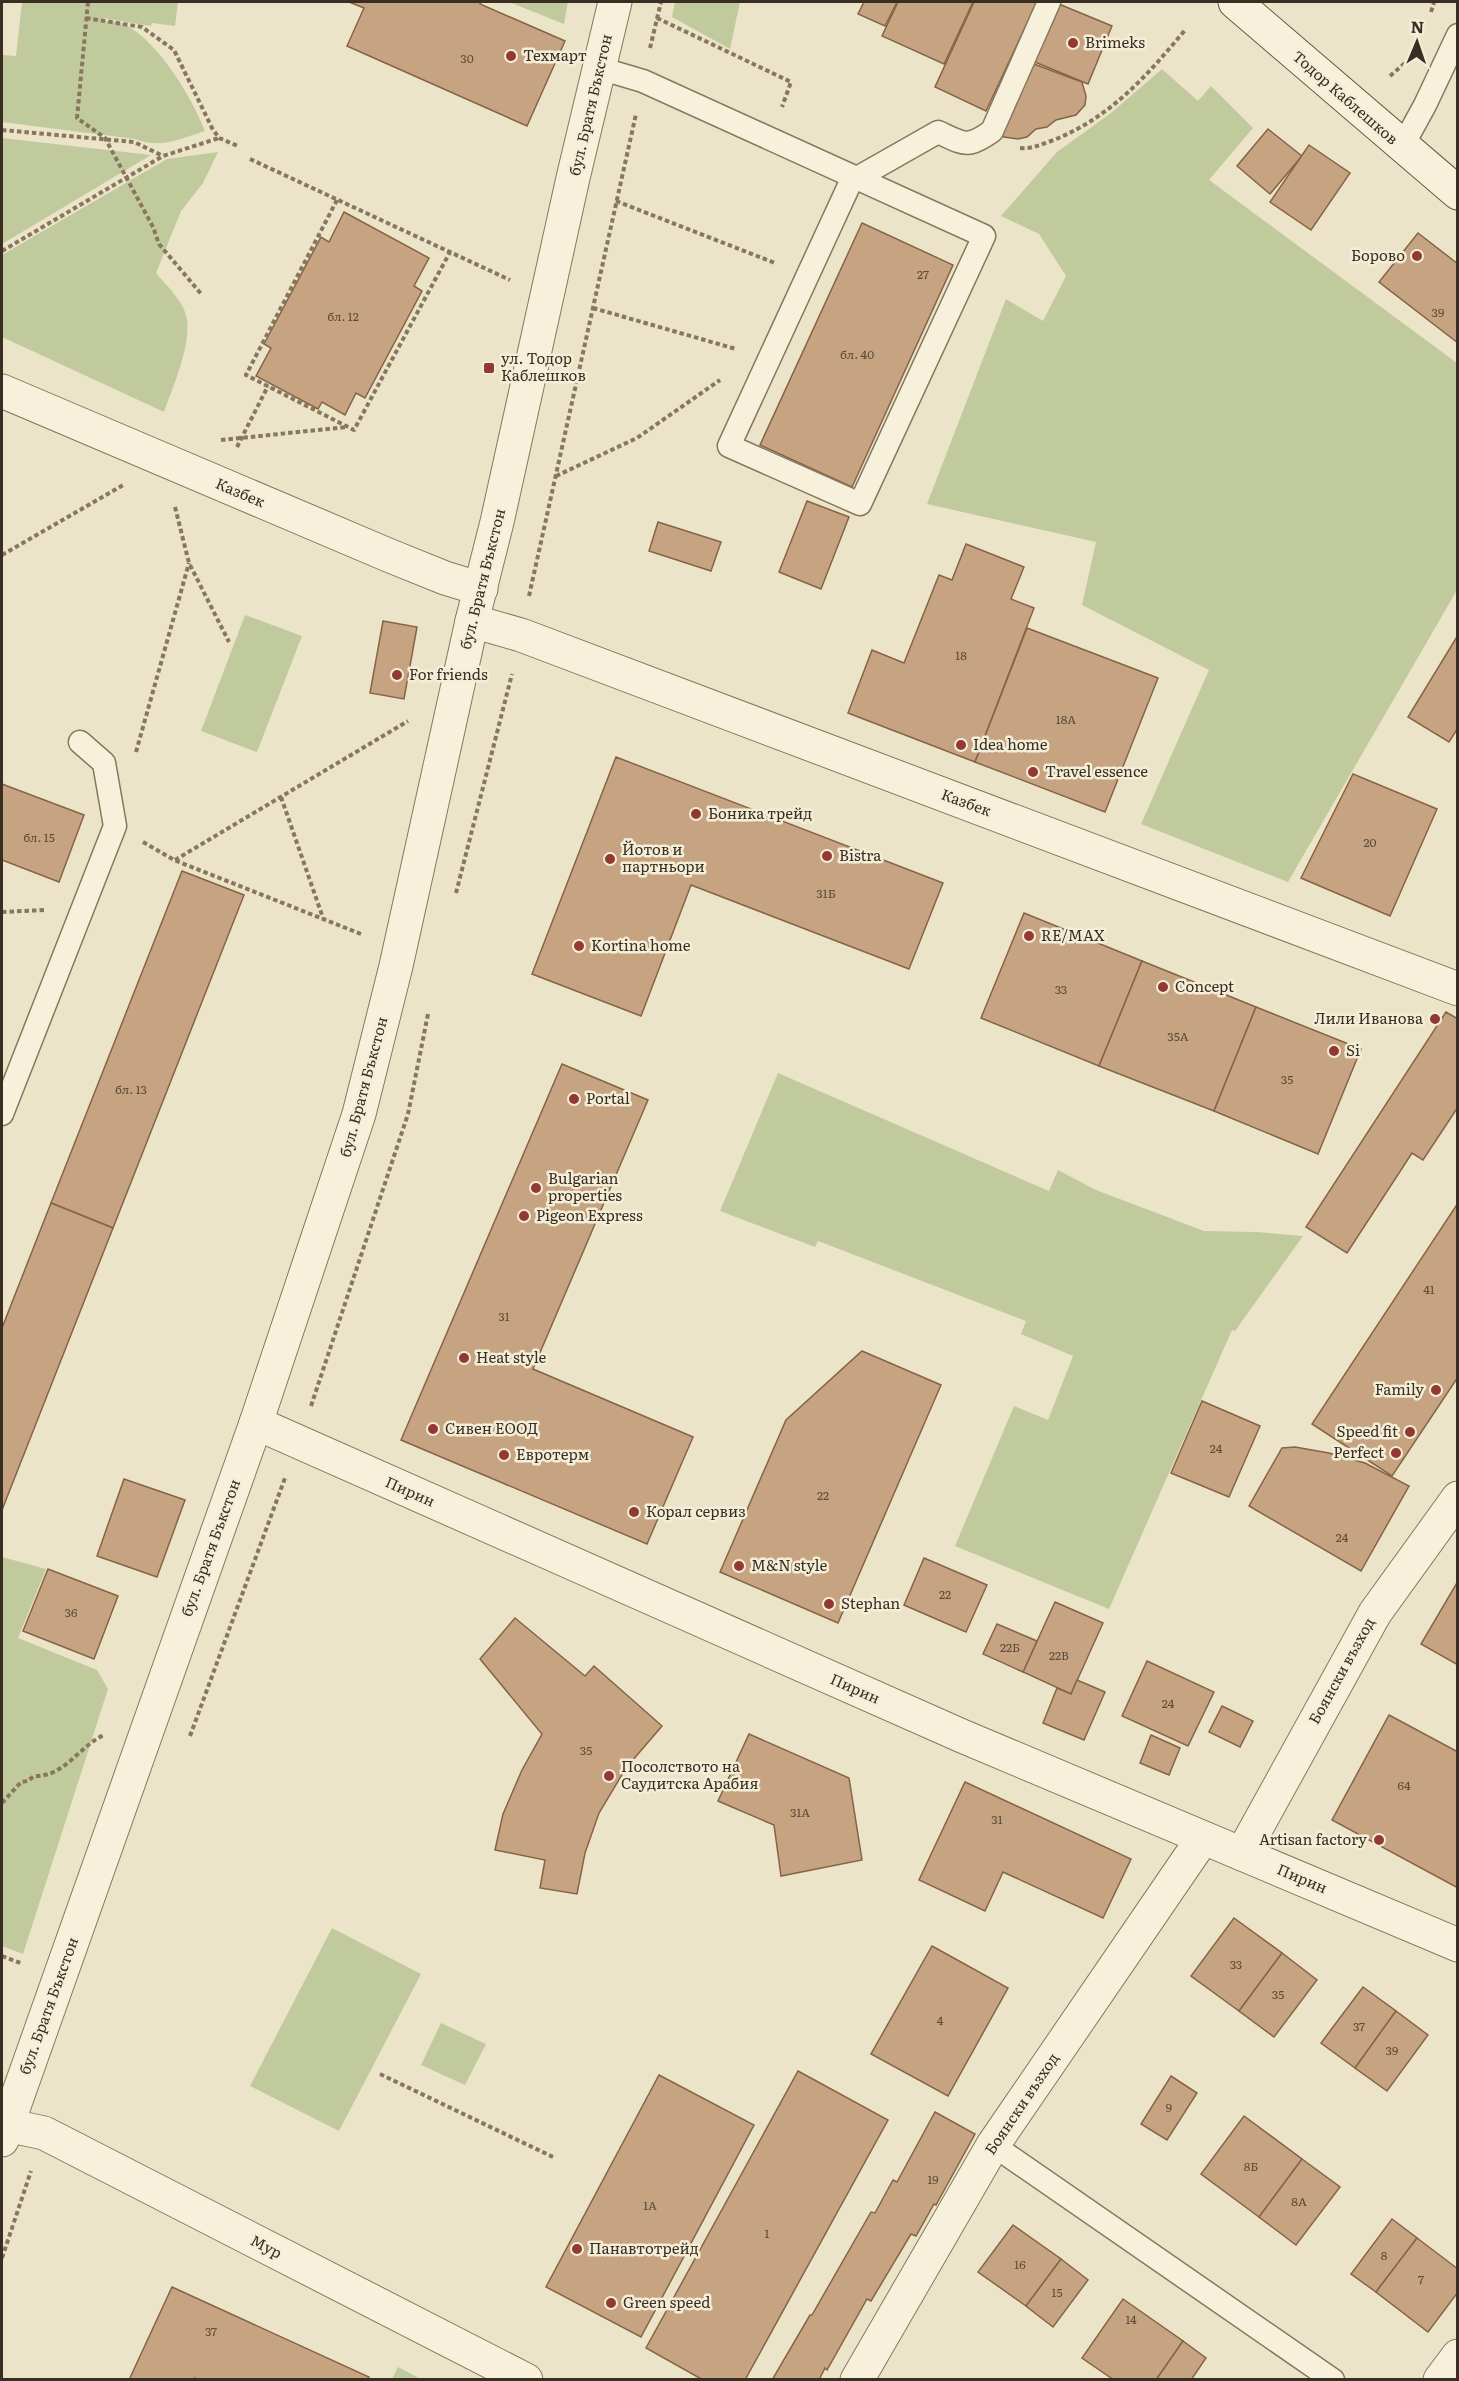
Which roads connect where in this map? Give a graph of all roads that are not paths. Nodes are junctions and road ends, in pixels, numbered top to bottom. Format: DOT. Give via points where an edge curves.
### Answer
graph roads {
  1 [pos="615,2"];
  2 [pos="1049,2"];
  3 [pos="1235,2"];
  4 [pos="1458,35"];
  5 [pos="599,68"];
  6 [pos="1402,147"];
  7 [pos="855,178"];
  8 [pos="1458,193"];
  9 [pos="2,391"];
  10 [pos="480,589"];
  11 [pos="472,621"];
  12 [pos="80,742"];
  13 [pos="1458,989"];
  14 [pos="2,1114"];
  15 [pos="256,1424"];
  16 [pos="1458,1498"];
  17 [pos="1203,1838"];
  18 [pos="1242,1854"];
  19 [pos="1458,1945"];
  20 [pos="3,2130"];
  21 [pos="993,2145"];
  22 [pos="1458,2356"];
  23 [pos="526,2379"];
  24 [pos="857,2379"];
  25 [pos="1333,2379"];
  26 [pos="1440,2379"];
  1 -- 5 [label="street, бул. Братя Бъкстон"];
  2 -- 7 [label="lane" via="992,131 965,144 938,132"];
  3 -- 6 [label="street, Тодор Каблешков"];
  4 -- 6 [label="lane"];
  5 -- 7 [label="lane" via="643,81"];
  5 -- 10 [label="street, бул. Братя Бъкстон"];
  6 -- 8 [label="street, Тодор Каблешков"];
  7 -- 7 [label="lane" via="984,236 860,504 729,446"];
  9 -- 10 [label="street, Казбек" via="445,578"];
  10 -- 11 [label="street, бул. Братя Бъкстон"];
  11 -- 13 [label="street, Казбек" via="560,649"];
  11 -- 15 [label="street, бул. Братя Бъкстон" via="359,1114"];
  12 -- 14 [label="lane" via="104,763 115,826"];
  15 -- 17 [label="street, Пирин" via="962,1736"];
  15 -- 20 [label="street, бул. Братя Бъкстон"];
  16 -- 18 [label="street, Боянски възход" via="1375,1613"];
  17 -- 18 [label="street, Пирин"];
  17 -- 21 [label="street, Боянски възход"];
  18 -- 19 [label="street, Пирин"];
  20 -- 23 [label="street, Мур" via="44,2133"];
  21 -- 24 [label="street, Боянски възход"];
  21 -- 25 [label="lane"];
  22 -- 26 [label="street"];
}
